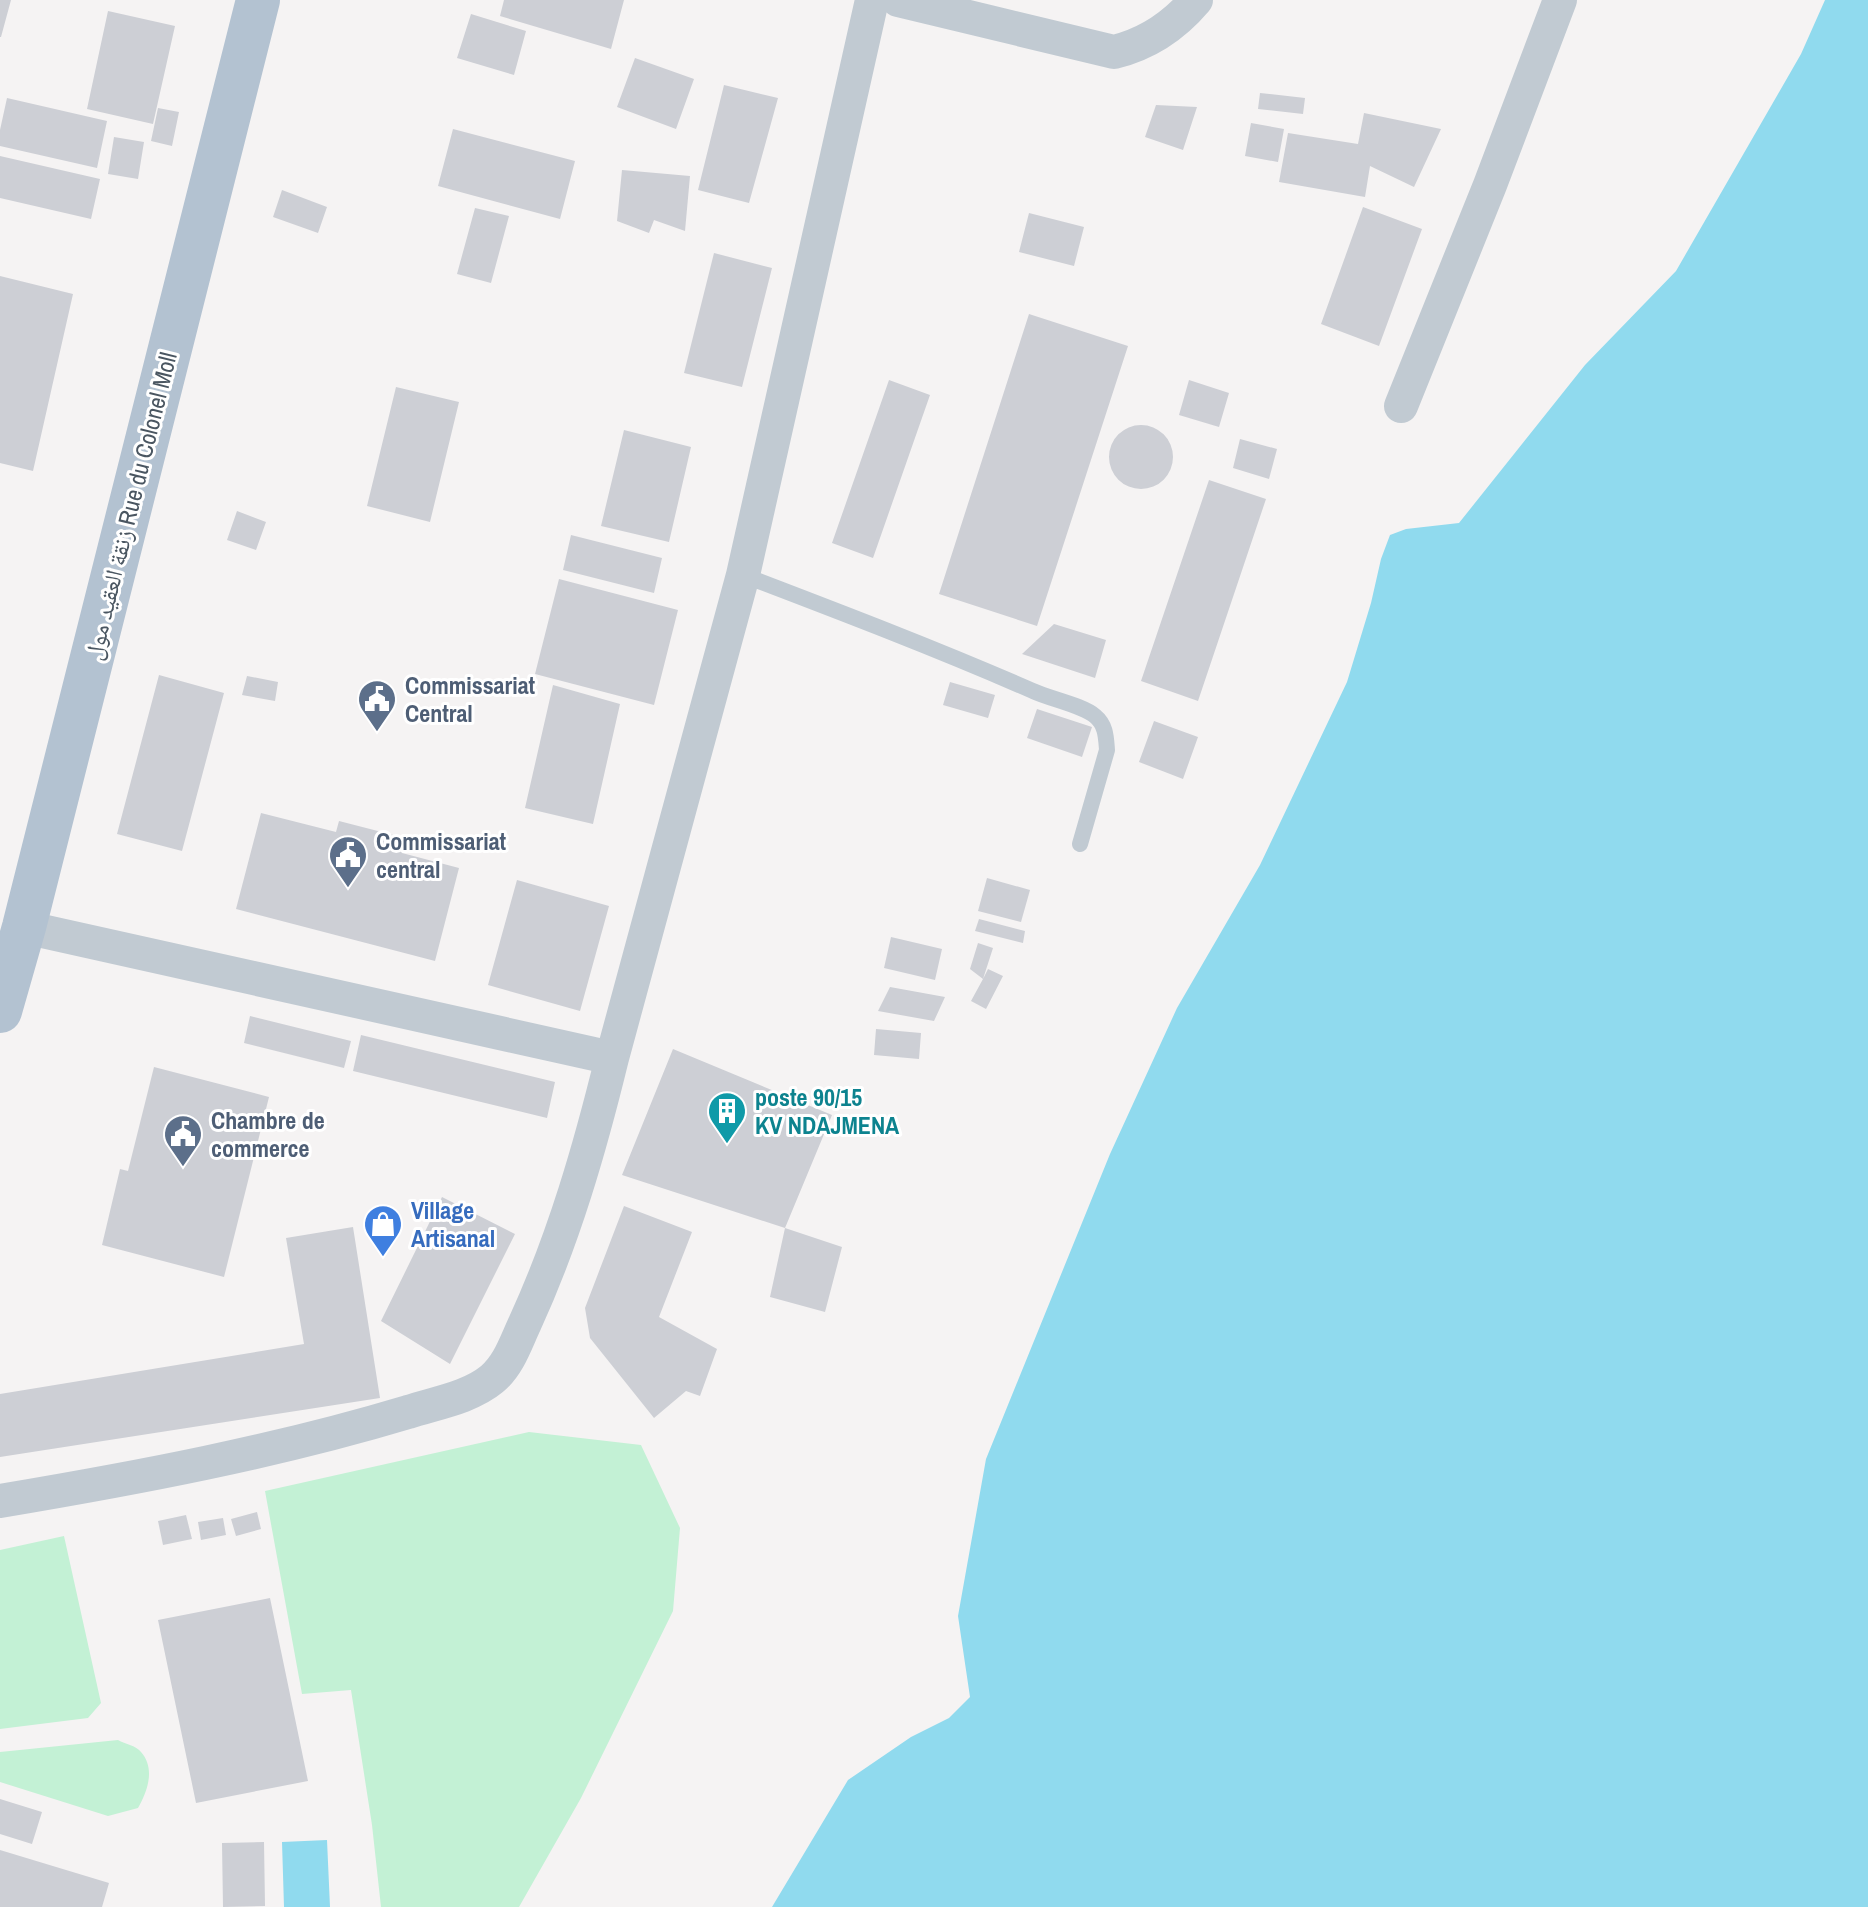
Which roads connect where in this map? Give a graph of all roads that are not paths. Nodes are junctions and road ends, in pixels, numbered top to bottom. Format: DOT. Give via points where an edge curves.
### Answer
graph roads {
  1 [pos="258,0"];
  2 [pos="872,0"];
  3 [pos="898,0"];
  4 [pos="1196,0"];
  5 [pos="1560,0"];
  6 [pos="1401,406"];
  7 [pos="743,575"];
  8 [pos="1080,844"];
  9 [pos="24,927"];
  10 [pos="0,1011"];
  11 [pos="612,1058"];
  12 [pos="0,1501"];
  1 -- 9 [label="main road, زنقة العقيد مول Rue du Colonel Moll"];
  2 -- 7 [label="street"];
  3 -- 4 [label="street" via="1114,52 1154,36"];
  5 -- 6 [label="street"];
  7 -- 8 [label="lane" via="1092,713 1106,734 1107,750"];
  7 -- 11 [label="street"];
  9 -- 10 [label="main road, زنقة العقيد مول Rue du Colonel Moll"];
  9 -- 11 [label="street"];
  11 -- 12 [label="street" via="589,1149 540,1291 507,1363 492,1379 469,1393 354,1428"];
}
